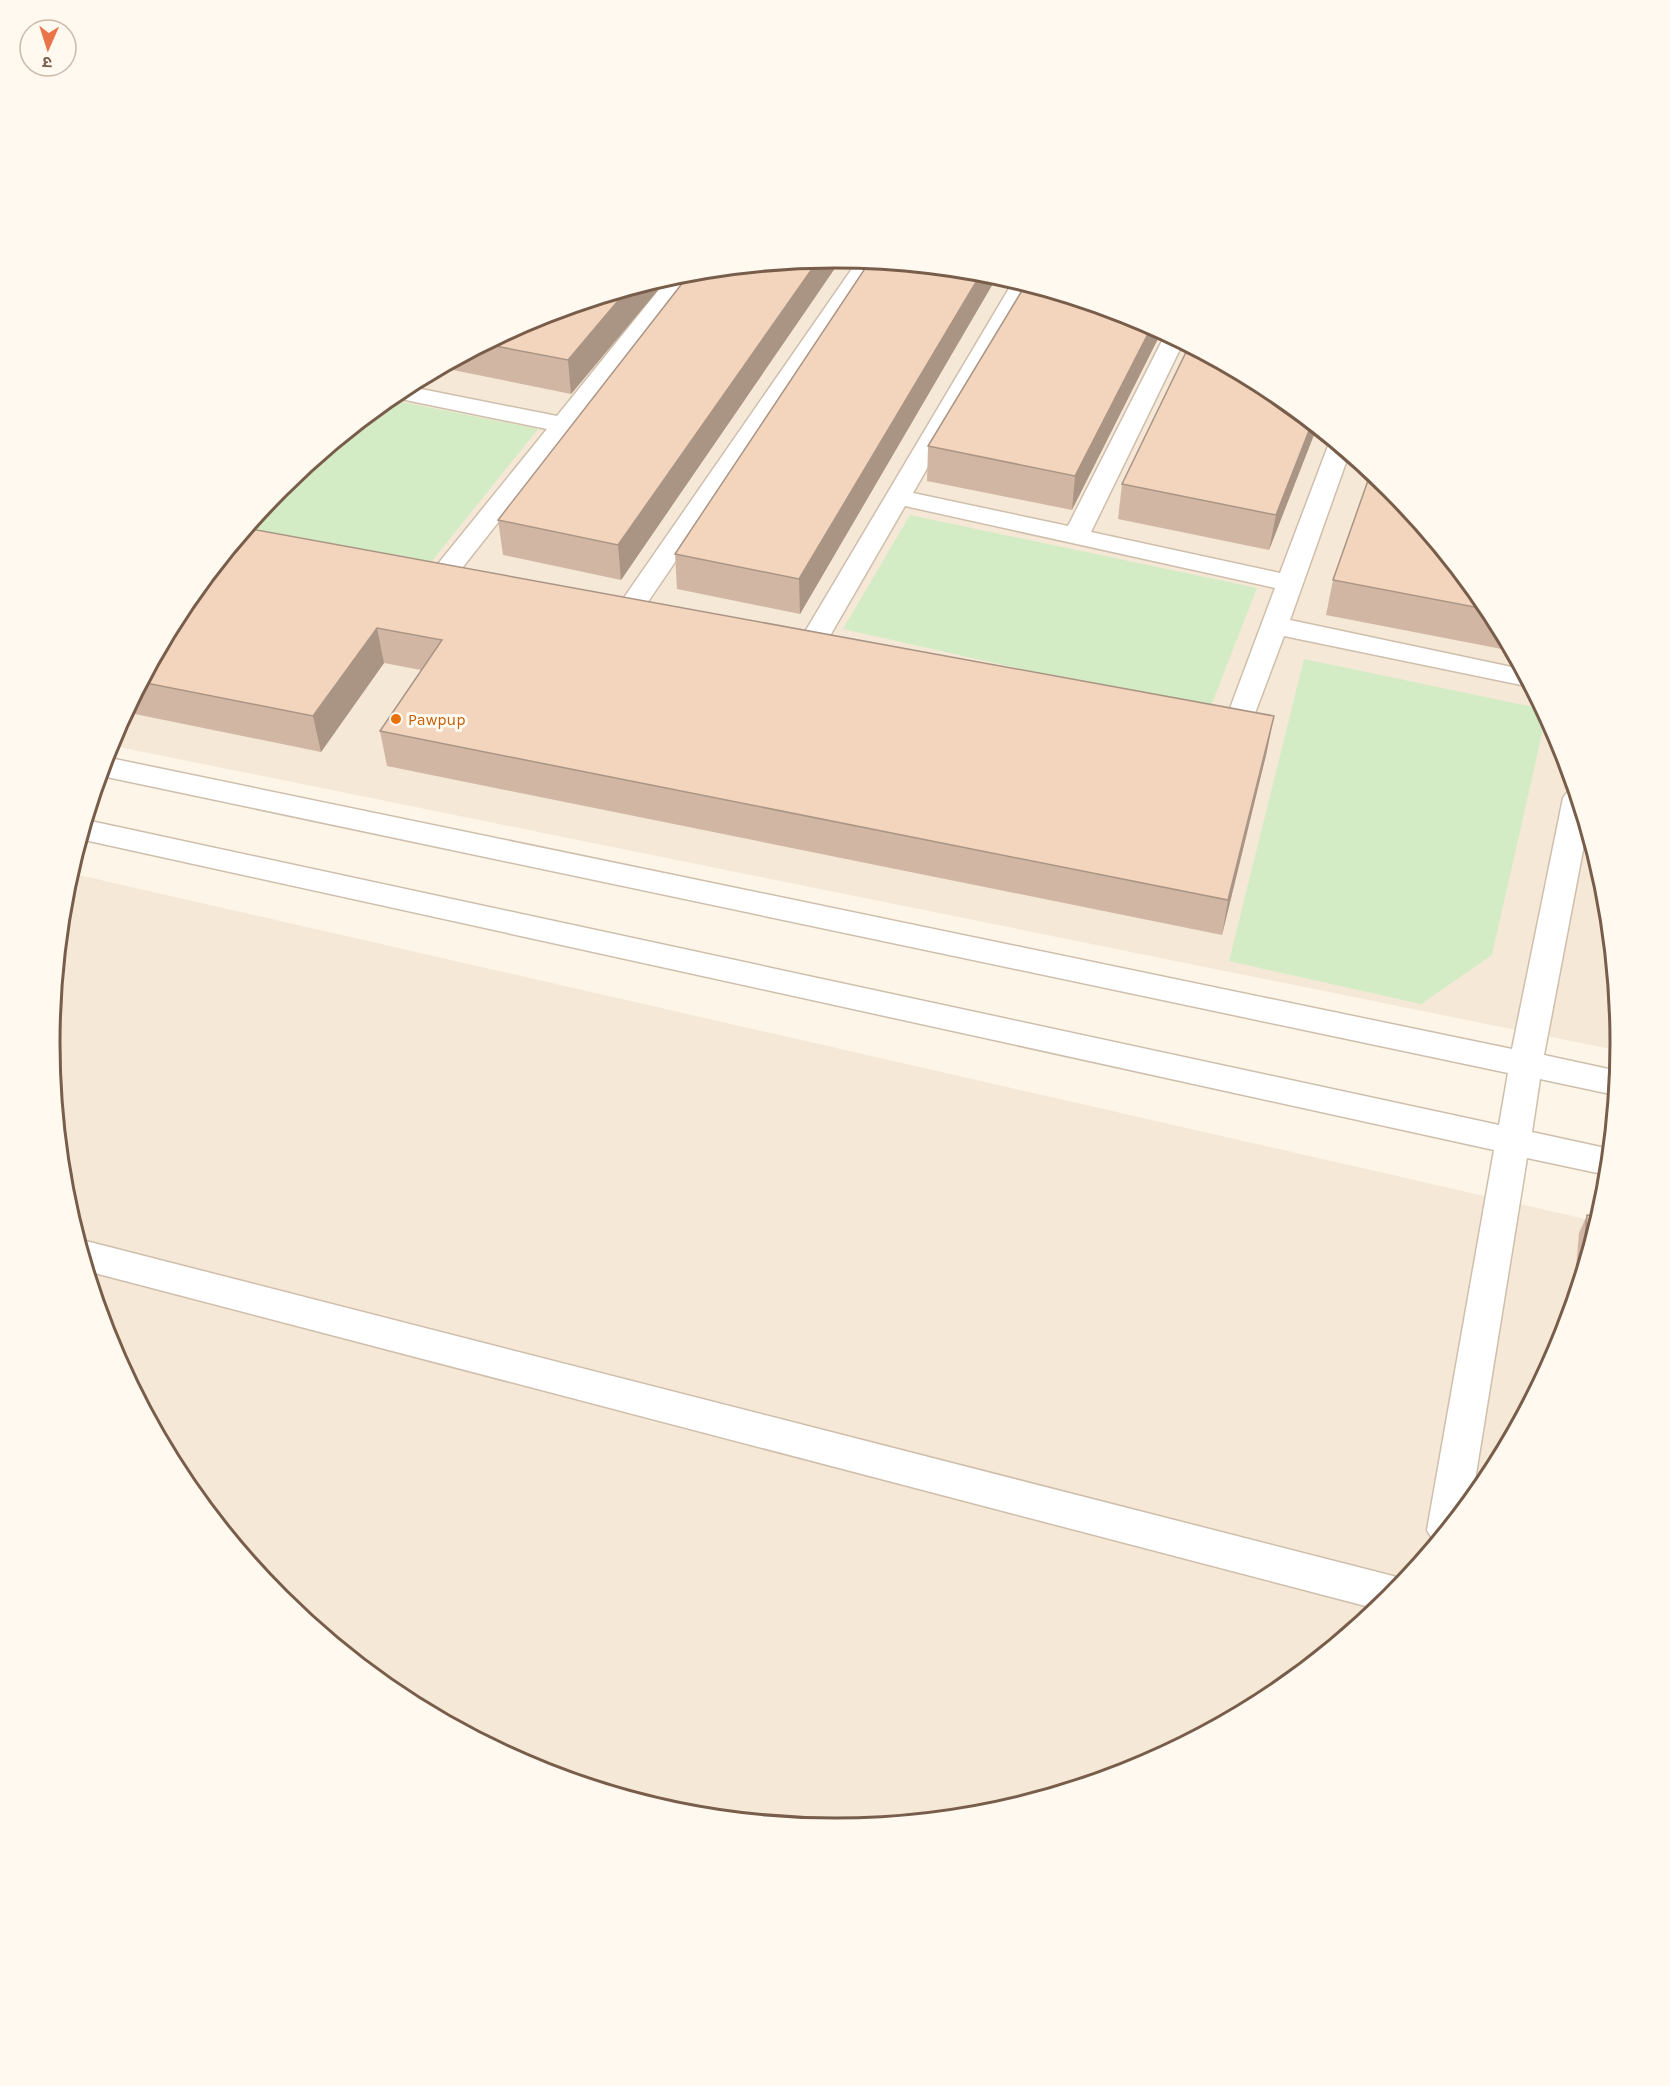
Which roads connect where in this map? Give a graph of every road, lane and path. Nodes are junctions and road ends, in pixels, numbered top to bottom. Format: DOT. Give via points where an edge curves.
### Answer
graph roads {
  1 [pos="862,269"];
  2 [pos="675,285"];
  3 [pos="1019,290"];
  4 [pos="1171,345"];
  5 [pos="416,392"];
  6 [pos="563,425"];
  7 [pos="1337,453"];
  8 [pos="898,497"];
  9 [pos="1076,536"];
  10 [pos="442,576"];
  11 [pos="1290,583"];
  12 [pos="627,612"];
  13 [pos="1274,626"];
  14 [pos="810,647"];
  15 [pos="1517,677"];
  16 [pos="1190,721"];
  17 [pos="111,768"];
  18 [pos="1575,813"];
  19 [pos="89,833"];
  20 [pos="1526,1064"];
  21 [pos="1609,1081"];
  22 [pos="1514,1141"];
  23 [pos="1600,1160"];
  24 [pos="90,1257"];
  25 [pos="1449,1516"];
  26 [pos="1382,1592"];
  1 -- 12 [label="street"];
  2 -- 6 [label="street"];
  3 -- 8 [label="street"];
  4 -- 9 [label="street"];
  5 -- 6 [label="street"];
  6 -- 10 [label="street"];
  7 -- 11 [label="street"];
  8 -- 9 [label="street"];
  8 -- 14 [label="street"];
  9 -- 11 [label="street"];
  11 -- 13 [label="street"];
  13 -- 15 [label="street"];
  13 -- 16 [label="street" via="1236,730"];
  17 -- 20 [label="street"];
  18 -- 20 [label="street"];
  19 -- 22 [label="street"];
  20 -- 21 [label="street"];
  20 -- 22 [label="street"];
  22 -- 23 [label="street"];
  22 -- 25 [label="street"];
  24 -- 26 [label="street"];
}
